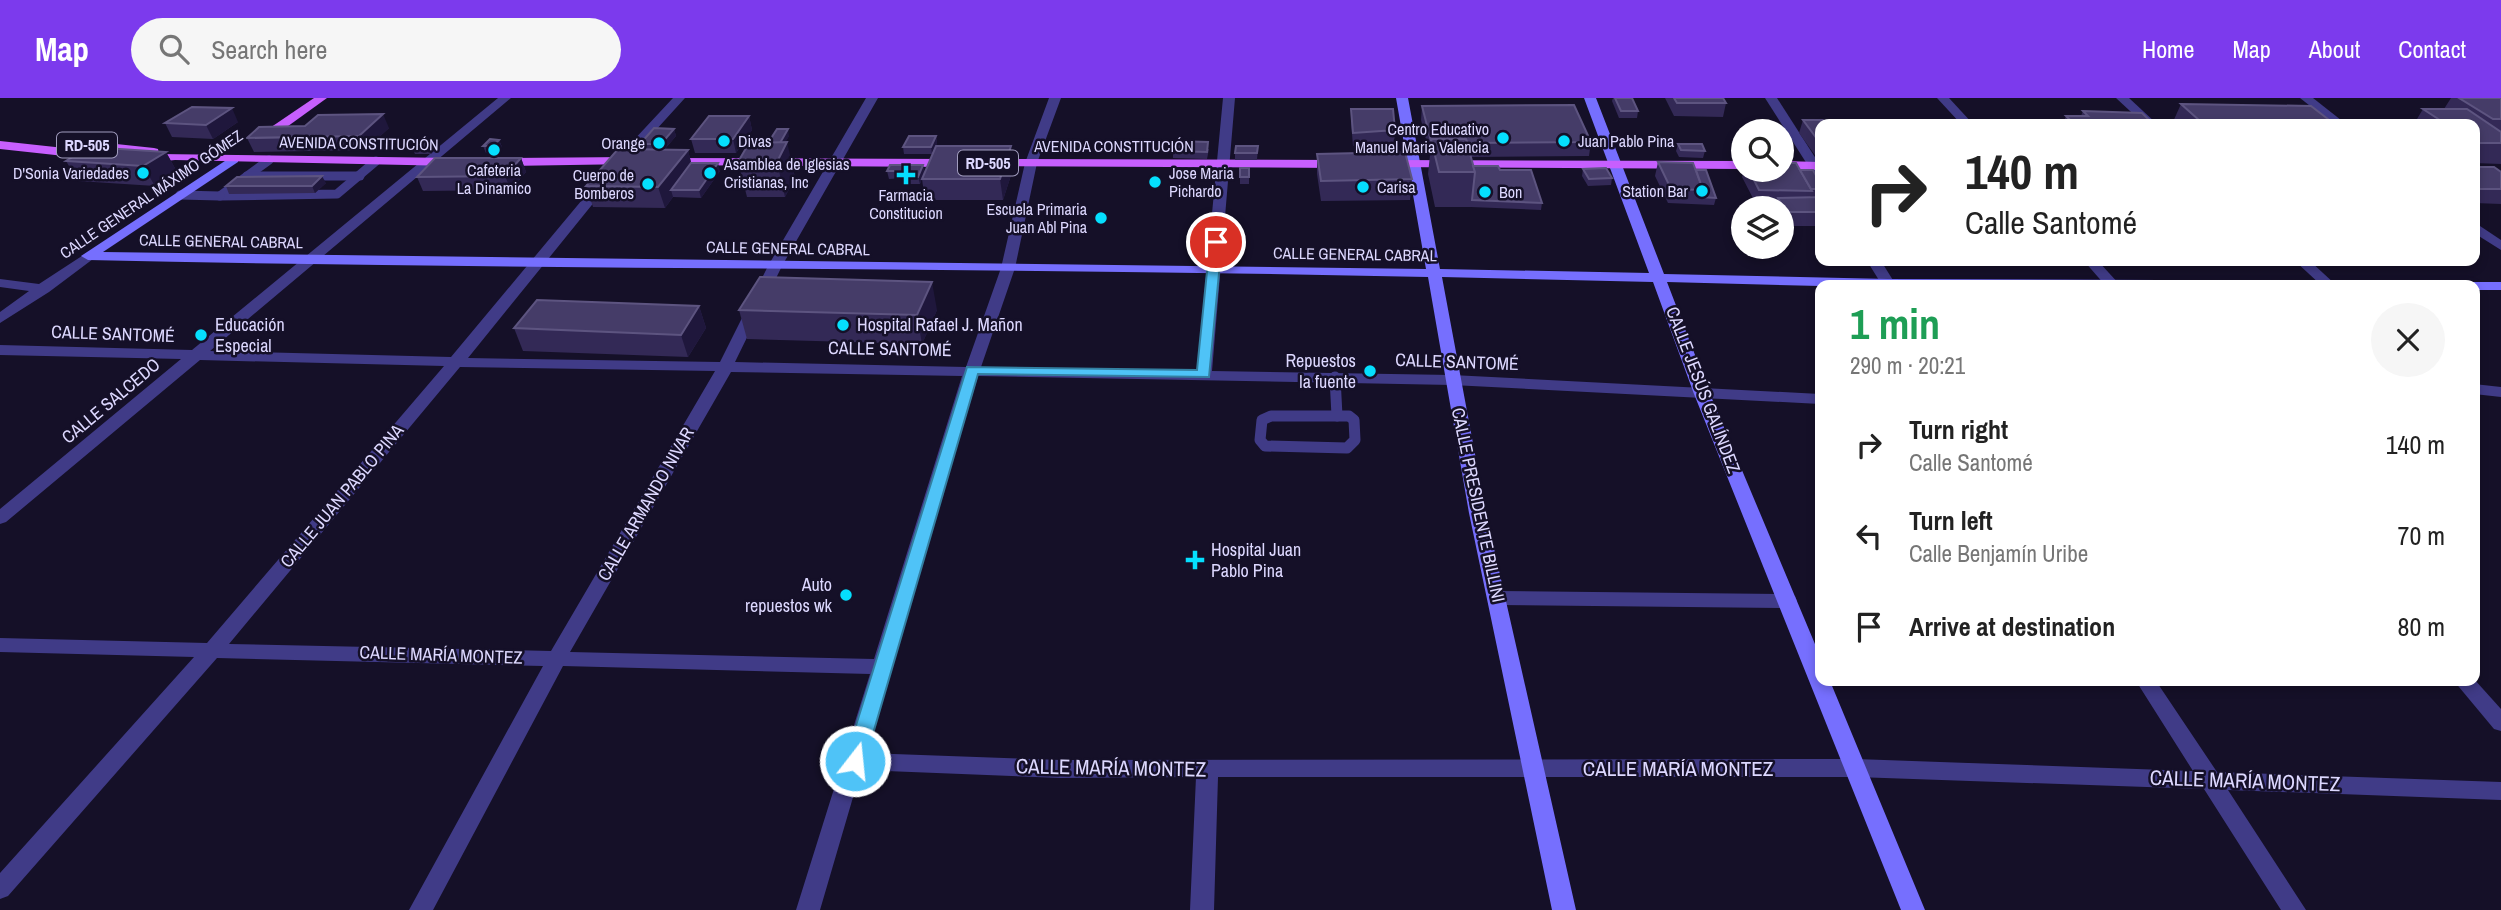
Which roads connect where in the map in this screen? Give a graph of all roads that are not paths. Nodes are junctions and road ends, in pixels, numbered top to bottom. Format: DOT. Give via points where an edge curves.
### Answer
graph roads {
  1 [pos="321,98"];
  2 [pos="505,98"];
  3 [pos="679,98"];
  4 [pos="872,98"];
  5 [pos="1055,98"];
  6 [pos="1229,98"];
  7 [pos="1402,98"];
  8 [pos="1590,98"];
  9 [pos="1771,98"];
  10 [pos="1943,98"];
  11 [pos="2122,98"];
  12 [pos="2306,98"];
  13 [pos="1962,119"];
  14 [pos="2145,119"];
  15 [pos="2333,119"];
  16 [pos="0,133"];
  17 [pos="0,145"];
  18 [pos="175,156"];
  19 [pos="234,159"];
  20 [pos="269,160"];
  21 [pos="376,161"];
  22 [pos="621,161"];
  23 [pos="431,162"];
  24 [pos="833,162"];
  25 [pos="1031,163"];
  26 [pos="1613,163"];
  27 [pos="1223,164"];
  28 [pos="1348,164"];
  29 [pos="1375,164"];
  30 [pos="1417,164"];
  31 [pos="1815,164"];
  32 [pos="1731,165"];
  33 [pos="1794,167"];
  34 [pos="1815,169"];
  35 [pos="247,176"];
  36 [pos="360,176"];
  37 [pos="180,195"];
  38 [pos="220,196"];
  39 [pos="2480,230"];
  40 [pos="2501,246"];
  41 [pos="88,256"];
  42 [pos="310,261"];
  43 [pos="541,261"];
  44 [pos="775,266"];
  45 [pos="2096,266"];
  46 [pos="2308,266"];
  47 [pos="1009,268"];
  48 [pos="1214,268"];
  49 [pos="1436,273"];
  50 [pos="1660,278"];
  51 [pos="2108,280"];
  52 [pos="2323,280"];
  53 [pos="1815,282"];
  54 [pos="0,283"];
  55 [pos="2480,286"];
  56 [pos="2501,286"];
  57 [pos="44,289"];
  58 [pos="0,319"];
  59 [pos="0,350"];
  60 [pos="196,355"];
  61 [pos="455,362"];
  62 [pos="726,366"];
  63 [pos="972,370"];
  64 [pos="1204,374"];
  65 [pos="1335,377"];
  66 [pos="1452,380"];
  67 [pos="2480,390"];
  68 [pos="2501,392"];
  69 [pos="1702,394"];
  70 [pos="1815,399"];
  71 [pos="1337,416"];
  72 [pos="0,518"];
  73 [pos="1497,598"];
  74 [pos="1788,601"];
  75 [pos="0,645"];
  76 [pos="213,649"];
  77 [pos="557,658"];
  78 [pos="882,667"];
  79 [pos="1815,668"];
  80 [pos="1822,686"];
  81 [pos="2149,686"];
  82 [pos="2468,686"];
  83 [pos="2501,723"];
  84 [pos="855,761"];
  85 [pos="1856,768"];
  86 [pos="1207,769"];
  87 [pos="1532,770"];
  88 [pos="2212,780"];
  89 [pos="2501,791"];
  90 [pos="0,889"];
  91 [pos="421,910"];
  92 [pos="808,910"];
  93 [pos="1202,910"];
  94 [pos="1564,910"];
  95 [pos="1913,910"];
  96 [pos="2294,910"];
  1 -- 19 [label="main road, CALLE GENERAL MÁXIMO GÓMEZ"];
  2 -- 23 [label="street, CALLE SALCEDO"];
  3 -- 22 [label="street, CALLE JUAN PABLO PINA"];
  4 -- 24 [label="street, CALLE ARMANDO NIVAR"];
  5 -- 25 [label="street"];
  6 -- 27 [label="street"];
  7 -- 30 [label="street, CALLE PRESIDENTE BILLINI"];
  8 -- 26 [label="street, CALLE JESÚS GALÍNDEZ"];
  9 -- 31 [label="street"];
  10 -- 13 [label="street"];
  11 -- 14 [label="street"];
  12 -- 15 [label="street"];
  16 -- 18 [label="main road, RD-505"];
  17 -- 18 [label="main road, RD-505" via="152,159"];
  18 -- 19 [label="main road, RD-505"];
  19 -- 20 [label="main road, AVENIDA CONSTITUCIÓN / RD-505"];
  19 -- 37 [label="street, CALLE GENERAL MÁXIMO GÓMEZ"];
  20 -- 21 [label="main road, AVENIDA CONSTITUCIÓN / RD-505"];
  20 -- 35 [label="lane"];
  21 -- 23 [label="main road, AVENIDA CONSTITUCIÓN / RD-505"];
  21 -- 36 [label="lane"];
  22 -- 23 [label="main road, AVENIDA CONSTITUCIÓN / RD-505"];
  22 -- 24 [label="main road, AVENIDA CONSTITUCIÓN / RD-505"];
  22 -- 43 [label="street, CALLE JUAN PABLO PINA"];
  23 -- 42 [label="street, CALLE SALCEDO"];
  24 -- 25 [label="main road, AVENIDA CONSTITUCIÓN / RD-505"];
  24 -- 44 [label="street, CALLE ARMANDO NIVAR"];
  25 -- 27 [label="main road, AVENIDA CONSTITUCIÓN / RD-505"];
  25 -- 47 [label="street"];
  26 -- 30 [label="main road"];
  26 -- 32 [label="main road"];
  26 -- 50 [label="street, CALLE JESÚS GALÍNDEZ"];
  27 -- 28 [label="main road, AVENIDA CONSTITUCIÓN / RD-505"];
  27 -- 48 [label="street"];
  29 -- 30 [label="main road"];
  30 -- 49 [label="street, CALLE PRESIDENTE BILLINI"];
  33 -- 34 [label="main road"];
  35 -- 36 [label="lane"];
  35 -- 38 [label="lane"];
  36 -- 38 [label="lane" via="332,195"];
  37 -- 38 [label="lane"];
  37 -- 41 [label="street, CALLE GENERAL MÁXIMO GÓMEZ"];
  39 -- 40 [label="street"];
  41 -- 42 [label="street, CALLE GENERAL CABRAL"];
  41 -- 57 [label="street, CALLE GENERAL MÁXIMO GÓMEZ"];
  42 -- 43 [label="street, CALLE GENERAL CABRAL"];
  42 -- 60 [label="street, CALLE SALCEDO"];
  43 -- 44 [label="street, CALLE GENERAL CABRAL"];
  43 -- 61 [label="street, CALLE JUAN PABLO PINA"];
  44 -- 47 [label="street, CALLE GENERAL CABRAL"];
  44 -- 62 [label="street, CALLE ARMANDO NIVAR"];
  45 -- 51 [label="street"];
  46 -- 52 [label="street"];
  47 -- 48 [label="street, CALLE GENERAL CABRAL"];
  47 -- 63 [label="street"];
  48 -- 49 [label="street, CALLE GENERAL CABRAL"];
  48 -- 64 [label="street"];
  49 -- 50 [label="street, CALLE GENERAL CABRAL"];
  49 -- 66 [label="street, CALLE PRESIDENTE BILLINI"];
  50 -- 53 [label="street, CALLE GENERAL CABRAL"];
  50 -- 69 [label="street, CALLE JESÚS GALÍNDEZ"];
  54 -- 57 [label="street"];
  55 -- 56 [label="street"];
  57 -- 58 [label="street, CALLE GENERAL MÁXIMO GÓMEZ"];
  59 -- 60 [label="street, CALLE SANTOMÉ"];
  60 -- 61 [label="street, CALLE SANTOMÉ"];
  60 -- 72 [label="street, CALLE SALCEDO"];
  61 -- 62 [label="street, CALLE SANTOMÉ"];
  61 -- 76 [label="street, CALLE JUAN PABLO PINA"];
  62 -- 63 [label="street, CALLE SANTOMÉ"];
  62 -- 77 [label="street, CALLE ARMANDO NIVAR"];
  63 -- 64 [label="street, CALLE SANTOMÉ"];
  63 -- 78 [label="street"];
  64 -- 65 [label="street, CALLE SANTOMÉ"];
  65 -- 66 [label="street, CALLE SANTOMÉ"];
  65 -- 71 [label="lane"];
  66 -- 69 [label="street, CALLE SANTOMÉ"];
  66 -- 73 [label="street, CALLE PRESIDENTE BILLINI"];
  67 -- 68 [label="street"];
  69 -- 70 [label="street, CALLE SANTOMÉ"];
  69 -- 74 [label="street, CALLE JESÚS GALÍNDEZ"];
  71 -- 71 [label="lane" via="1265,418 1260,440 1272,447 1347,448 1355,440 1354,420"];
  73 -- 74 [label="street"];
  73 -- 87 [label="street, CALLE PRESIDENTE BILLINI"];
  74 -- 79 [label="street, CALLE JESÚS GALÍNDEZ"];
  75 -- 76 [label="street, CALLE MARÍA MONTEZ"];
  76 -- 77 [label="street, CALLE MARÍA MONTEZ"];
  76 -- 90 [label="street, CALLE JUAN PABLO PINA"];
  77 -- 78 [label="street, CALLE MARÍA MONTEZ"];
  77 -- 91 [label="street, CALLE ARMANDO NIVAR"];
  78 -- 84 [label="street"];
  80 -- 85 [label="street, CALLE JESÚS GALÍNDEZ"];
  81 -- 88 [label="street"];
  82 -- 83 [label="street"];
  84 -- 86 [label="street, CALLE MARÍA MONTEZ"];
  84 -- 92 [label="street"];
  85 -- 87 [label="street, CALLE MARÍA MONTEZ"];
  85 -- 88 [label="street, CALLE MARÍA MONTEZ"];
  85 -- 95 [label="street, CALLE JESÚS GALÍNDEZ"];
  86 -- 87 [label="street, CALLE MARÍA MONTEZ"];
  86 -- 93 [label="street"];
  87 -- 94 [label="street, CALLE PRESIDENTE BILLINI"];
  88 -- 89 [label="street, CALLE MARÍA MONTEZ"];
  88 -- 96 [label="street"];
}
